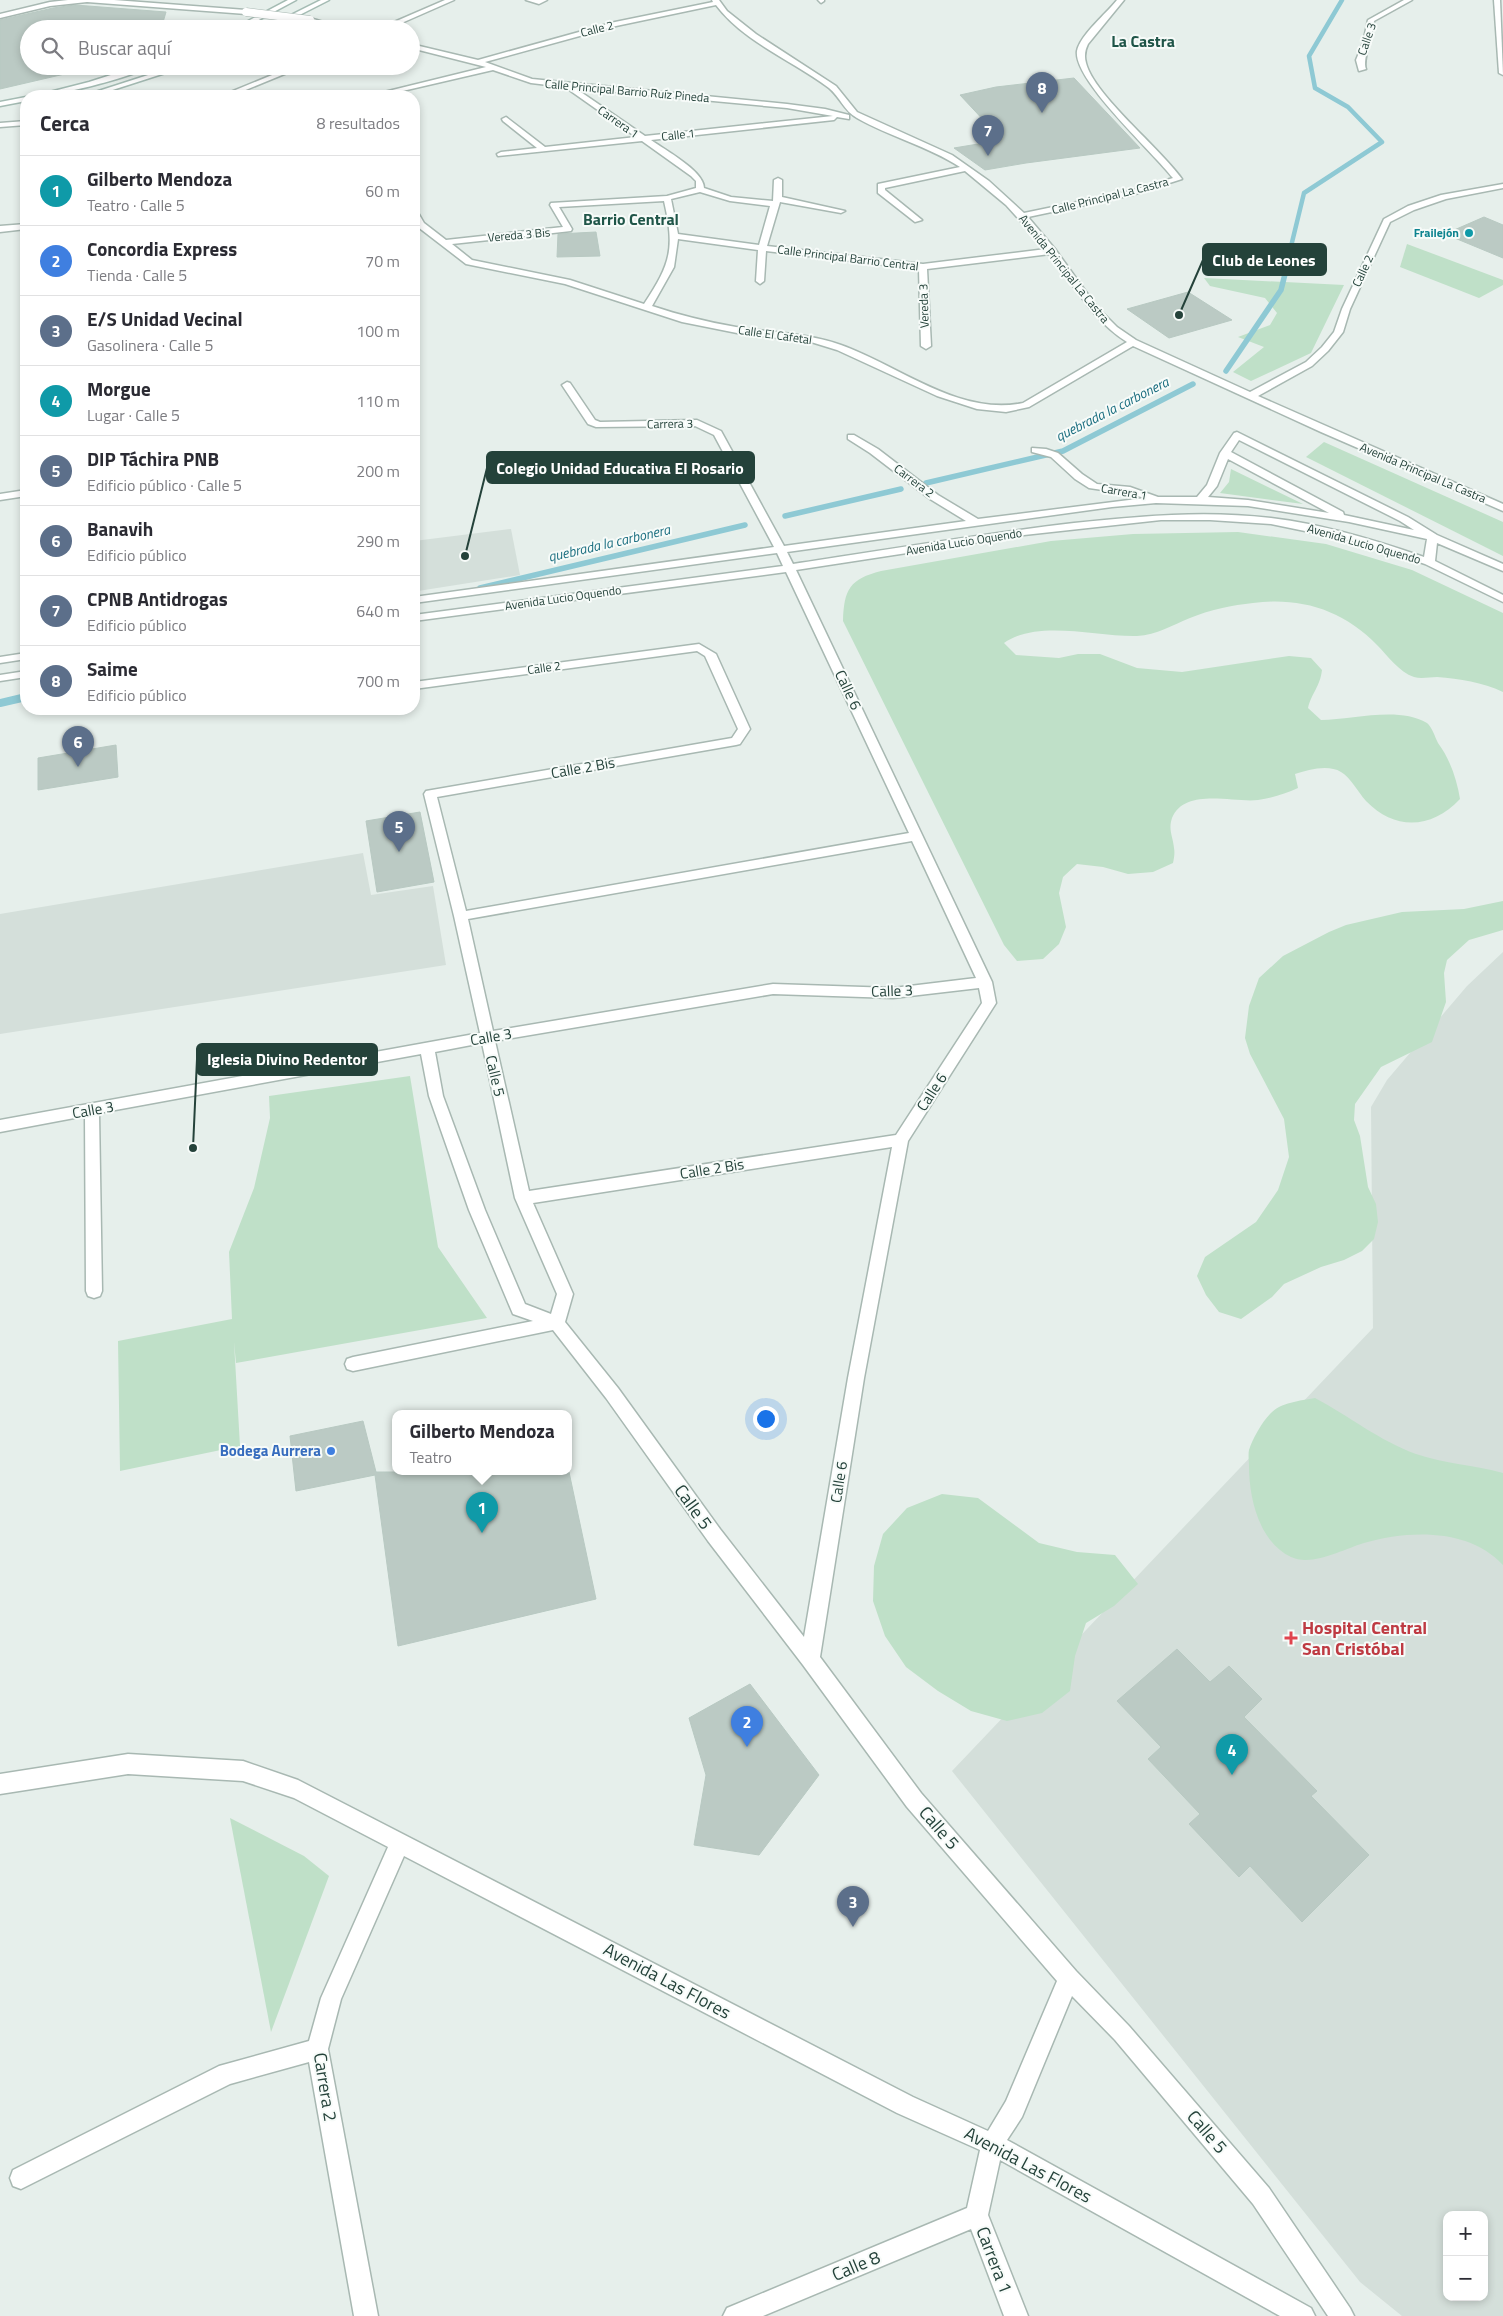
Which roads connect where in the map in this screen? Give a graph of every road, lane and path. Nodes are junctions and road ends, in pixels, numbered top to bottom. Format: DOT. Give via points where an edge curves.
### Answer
graph roads {
  1 [pos="87,0"];
  2 [pos="292,0"];
  3 [pos="326,0"];
  4 [pos="451,0"];
  5 [pos="529,0"];
  6 [pos="544,0"];
  7 [pos="1121,0"];
  8 [pos="1409,0"];
  9 [pos="1497,0"];
  10 [pos="716,1"];
  11 [pos="0,16"];
  12 [pos="253,20"];
  13 [pos="285,20"];
  14 [pos="310,20"];
  15 [pos="403,20"];
  16 [pos="420,48"];
  17 [pos="478,62"];
  18 [pos="492,68"];
  19 [pos="1362,69"];
  20 [pos="1503,73"];
  21 [pos="119,75"];
  22 [pos="155,75"];
  23 [pos="278,75"];
  24 [pos="568,86"];
  25 [pos="64,90"];
  26 [pos="106,90"];
  27 [pos="240,90"];
  28 [pos="398,90"];
  29 [pos="20,100"];
  30 [pos="0,104"];
  31 [pos="856,116"];
  32 [pos="846,117"];
  33 [pos="506,119"];
  34 [pos="20,123"];
  35 [pos="0,125"];
  36 [pos="642,139"];
  37 [pos="544,150"];
  38 [pos="501,154"];
  39 [pos="966,168"];
  40 [pos="778,180"];
  41 [pos="1503,186"];
  42 [pos="700,189"];
  43 [pos="667,198"];
  44 [pos="777,201"];
  45 [pos="841,211"];
  46 [pos="1022,216"];
  47 [pos="918,220"];
  48 [pos="420,223"];
  49 [pos="20,227"];
  50 [pos="0,229"];
  51 [pos="674,236"];
  52 [pos="442,243"];
  53 [pos="762,248"];
  54 [pos="1052,250"];
  55 [pos="923,267"];
  56 [pos="760,281"];
  57 [pos="646,308"];
  58 [pos="1133,342"];
  59 [pos="926,346"];
  60 [pos="567,385"];
  61 [pos="1250,396"];
  62 [pos="851,437"];
  63 [pos="1036,450"];
  64 [pos="1225,453"];
  65 [pos="20,494"];
  66 [pos="0,497"];
  67 [pos="1164,500"];
  68 [pos="1200,500"];
  69 [pos="1503,508"];
  70 [pos="1349,519"];
  71 [pos="977,523"];
  72 [pos="1433,537"];
  73 [pos="1366,541"];
  74 [pos="781,550"];
  75 [pos="1429,562"];
  76 [pos="790,568"];
  77 [pos="1503,568"];
  78 [pos="420,599"];
  79 [pos="1503,599"];
  80 [pos="420,617"];
  81 [pos="20,657"];
  82 [pos="0,660"];
  83 [pos="20,675"];
  84 [pos="0,678"];
  85 [pos="420,684"];
  86 [pos="736,741"];
  87 [pos="430,794"];
  88 [pos="917,836"];
  89 [pos="461,916"];
  90 [pos="985,982"];
  91 [pos="486,1037"];
  92 [pos="427,1049"];
  93 [pos="92,1110"];
  94 [pos="0,1126"];
  95 [pos="901,1140"];
  96 [pos="523,1198"];
  97 [pos="94,1291"];
  98 [pos="557,1323"];
  99 [pos="353,1364"];
  100 [pos="810,1660"];
  101 [pos="0,1784"];
  102 [pos="400,1842"];
  103 [pos="1070,1978"];
  104 [pos="317,2049"];
  105 [pos="992,2144"];
  106 [pos="21,2178"];
  107 [pos="978,2216"];
  108 [pos="366,2316"];
  109 [pos="735,2316"];
  110 [pos="1016,2316"];
  111 [pos="1303,2316"];
  112 [pos="1342,2316"];
  1 -- 11 [label="street" via="58,2"];
  1 -- 14 [label="street, bridge"];
  2 -- 12 [label="street"];
  3 -- 13 [label="street"];
  4 -- 15 [label="street"];
  5 -- 6 [label="street"];
  7 -- 46 [label="street, Calle Principal La Castra" via="1093,33 1082,50 1080,61 1101,95 1166,162 1178,179 1132,193"];
  8 -- 19 [label="street, Calle 3" via="1371,20 1366,46 1361,52 1359,63"];
  9 -- 20 [label="street"];
  10 -- 17 [label="street, Calle 2"];
  10 -- 31 [label="street, Avenida Principal La Castra" via="748,32 836,91"];
  16 -- 17 [label="street, Calle Principal Barrio Ruíz Pineda"];
  17 -- 18 [label="street, Calle Principal Barrio Ruíz Pineda"];
  18 -- 24 [label="street, Calle Principal Barrio Ruíz Pineda" via="531,81"];
  18 -- 28 [label="street"];
  21 -- 25 [label="street"];
  22 -- 26 [label="street"];
  23 -- 27 [label="street"];
  24 -- 32 [label="street, Calle Principal Barrio Ruíz Pineda" via="825,111"];
  24 -- 36 [label="street, Carrera 1"];
  29 -- 30 [label="street"];
  31 -- 32 [label="street, Calle 1"];
  31 -- 39 [label="street, Avenida Principal La Castra" via="924,144"];
  32 -- 36 [label="street, Calle 1"];
  33 -- 37 [label="street"];
  34 -- 35 [label="street"];
  36 -- 37 [label="street, Calle 1"];
  36 -- 42 [label="street, Carrera 1" via="694,174 700,181"];
  37 -- 38 [label="street, Calle 1"];
  39 -- 46 [label="street, Avenida Principal La Castra"];
  39 -- 47 [label="street" via="881,186 881,191"];
  40 -- 44 [label="street"];
  41 -- 61 [label="street, Calle 2" via="1444,197 1410,208 1387,222 1338,332 1309,364"];
  42 -- 43 [label="street"];
  42 -- 44 [label="street" via="730,199"];
  43 -- 51 [label="street"];
  43 -- 52 [label="street, Vereda 3 Bis" via="554,205 568,229"];
  44 -- 45 [label="street"];
  44 -- 53 [label="street"];
  46 -- 54 [label="street, Avenida Principal La Castra"];
  48 -- 52 [label="street, Calle El Cafetal"];
  49 -- 50 [label="street"];
  51 -- 53 [label="street, Calle Principal Barrio Central"];
  51 -- 57 [label="street" via="670,268"];
  52 -- 57 [label="street, Calle El Cafetal" via="469,262 567,282"];
  53 -- 55 [label="street, Calle Principal Barrio Central"];
  53 -- 56 [label="street"];
  54 -- 55 [label="street, Calle Principal Barrio Central"];
  54 -- 58 [label="street, Avenida Principal La Castra" via="1100,315"];
  55 -- 59 [label="street, Vereda 3"];
  57 -- 58 [label="street, Calle El Cafetal" via="707,324 812,339 840,348 940,394 977,406 1006,409 1026,406"];
  58 -- 61 [label="street, Avenida Principal La Castra"];
  60 -- 74 [label="street, Carrera 3" via="591,422 599,425 698,423 718,433"];
  61 -- 69 [label="street, Avenida Principal La Castra"];
  62 -- 71 [label="street, Carrera 2" via="874,450 934,497"];
  63 -- 67 [label="street, Carrera 1" via="1056,455 1081,480 1094,486 1129,490"];
  64 -- 68 [label="street" via="1212,486"];
  64 -- 70 [label="street"];
  64 -- 72 [label="street" via="1237,435 1404,519"];
  65 -- 66 [label="street"];
  67 -- 68 [label="street, Avenida Lucio Oquendo"];
  67 -- 71 [label="street, Avenida Lucio Oquendo"];
  68 -- 70 [label="street, Avenida Lucio Oquendo" via="1248,503"];
  70 -- 72 [label="street, Avenida Lucio Oquendo"];
  70 -- 73 [label="street"];
  71 -- 74 [label="street, Avenida Lucio Oquendo"];
  72 -- 75 [label="street"];
  72 -- 77 [label="street, Avenida Lucio Oquendo"];
  73 -- 75 [label="street, Avenida Lucio Oquendo"];
  73 -- 76 [label="street, Avenida Lucio Oquendo" via="1271,521 1161,517 1024,532"];
  74 -- 76 [label="street"];
  74 -- 78 [label="street, Avenida Lucio Oquendo"];
  75 -- 79 [label="street, Avenida Lucio Oquendo"];
  76 -- 80 [label="street, Avenida Lucio Oquendo"];
  76 -- 88 [label="street, Calle 6"];
  81 -- 82 [label="street"];
  83 -- 84 [label="street"];
  85 -- 86 [label="street, Calle 2" via="698,647 710,654 744,729"];
  86 -- 87 [label="street, Calle 2 Bis"];
  87 -- 89 [label="street, Calle 5"];
  88 -- 89 [label="street"];
  88 -- 90 [label="street, Calle 6"];
  89 -- 91 [label="street, Calle 5"];
  90 -- 91 [label="street, Calle 3" via="892,993 773,989"];
  90 -- 95 [label="street, Calle 6" via="989,1003"];
  91 -- 92 [label="street, Calle 3"];
  91 -- 96 [label="street, Calle 5"];
  92 -- 93 [label="street, Calle 3"];
  92 -- 98 [label="street" via="436,1096 477,1210 519,1309"];
  93 -- 94 [label="street, Calle 3"];
  93 -- 97 [label="street"];
  95 -- 96 [label="street, Calle 2 Bis"];
  95 -- 100 [label="street, Calle 6" via="856,1378"];
  96 -- 98 [label="street, Calle 5" via="566,1294"];
  98 -- 99 [label="street"];
  98 -- 100 [label="street, Calle 5"];
  100 -- 103 [label="street, Calle 5" via="914,1800"];
  101 -- 102 [label="street, Avenida Las Flores" via="128,1764 243,1771 298,1790"];
  102 -- 104 [label="street, Carrera 2" via="331,1998"];
  102 -- 105 [label="street, Avenida Las Flores" via="906,2105"];
  103 -- 105 [label="street" via="1014,2109"];
  103 -- 112 [label="street, Calle 5" via="1122,2033 1261,2196"];
  104 -- 106 [label="street" via="227,2074"];
  104 -- 108 [label="street, Carrera 2"];
  105 -- 107 [label="street, Carrera 1"];
  105 -- 111 [label="street, Avenida Las Flores"];
  107 -- 109 [label="street, Calle 8"];
  107 -- 110 [label="street, Carrera 1"];
}
